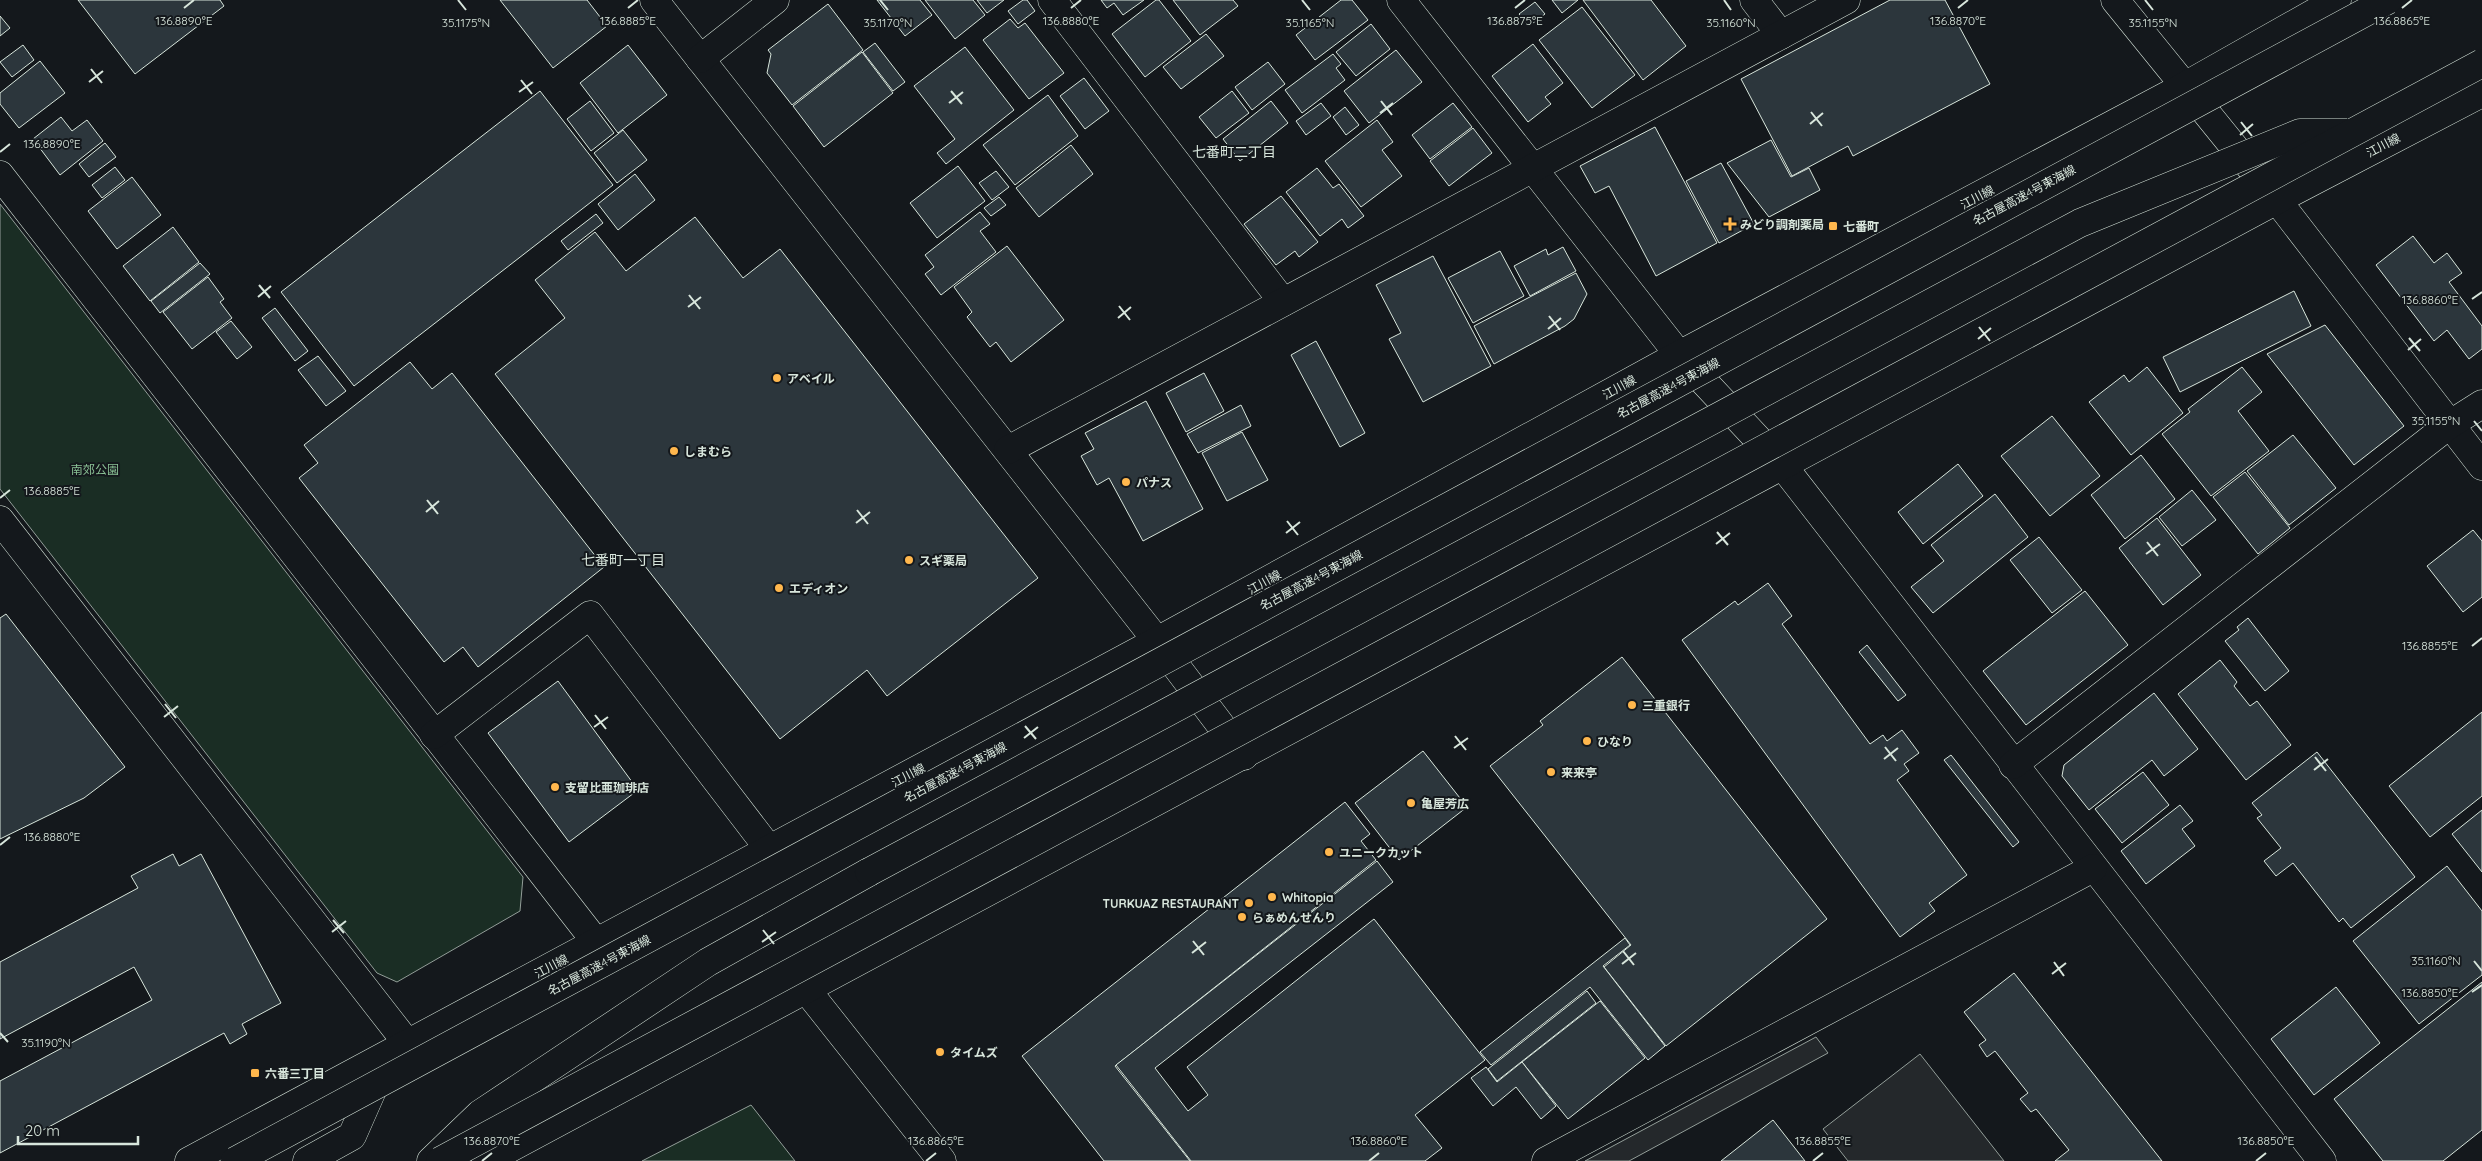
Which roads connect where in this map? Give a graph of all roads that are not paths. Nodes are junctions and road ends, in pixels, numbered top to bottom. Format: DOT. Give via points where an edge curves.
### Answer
graph roads {
  1 [pos="654,0"];
  2 [pos="775,0"];
  3 [pos="1052,0"];
  4 [pos="1401,0"];
  5 [pos="1754,0"];
  6 [pos="1846,0"];
  7 [pos="2115,0"];
  8 [pos="2337,0"];
  9 [pos="2388,0"];
  10 [pos="1781,35"];
  11 [pos="700,59"];
  12 [pos="2482,63"];
  13 [pos="2183,87"];
  14 [pos="2482,93"];
  15 [pos="2351,133"];
  16 [pos="1532,167"];
  17 [pos="0,175"];
  18 [pos="2277,200"];
  19 [pos="1283,302"];
  20 [pos="1678,355"];
  21 [pos="2482,404"];
  22 [pos="2449,425"];
  23 [pos="1008,450"];
  24 [pos="1783,466"];
  25 [pos="2482,466"];
  26 [pos="0,520"];
  27 [pos="1157,641"];
  28 [pos="434,735"];
  29 [pos="1244,756"];
  30 [pos="2013,766"];
  31 [pos="769,849"];
  32 [pos="2093,868"];
  33 [pos="596,942"];
  34 [pos="805,988"];
  35 [pos="407,1043"];
  36 [pos="374,1086"];
  37 [pos="492,1160"];
  38 [pos="189,1161"];
  39 [pos="235,1161"];
  40 [pos="307,1161"];
  41 [pos="431,1161"];
  42 [pos="440,1161"];
  43 [pos="942,1161"];
  44 [pos="1546,1161"];
  45 [pos="2322,1161"];
  1 -- 11 [label="main road"];
  2 -- 11 [label="main road"];
  3 -- 19 [label="main road"];
  4 -- 16 [label="main road"];
  5 -- 10 [label="main road"];
  6 -- 10 [label="main road"];
  7 -- 13 [label="main road"];
  8 -- 13 [label="main road, 江川線"];
  9 -- 36 [label="main road, 名古屋高速4号東海線, bridge"];
  10 -- 16 [label="main road"];
  11 -- 23 [label="main road"];
  12 -- 15 [label="main road, bridge"];
  13 -- 18 [label="main road"];
  13 -- 20 [label="main road, 江川線"];
  14 -- 18 [label="main road, 江川線"];
  15 -- 41 [label="main road, bridge" via="2300,134 2080,223 869,872 708,962 480,1114"];
  15 -- 42 [label="main road, bridge"];
  16 -- 19 [label="main road"];
  16 -- 20 [label="main road"];
  17 -- 28 [label="main road"];
  18 -- 22 [label="main road"];
  18 -- 24 [label="main road, 江川線"];
  19 -- 23 [label="main road"];
  20 -- 24 [label="main road"];
  20 -- 27 [label="main road, 江川線"];
  21 -- 22 [label="main road"];
  22 -- 25 [label="main road"];
  22 -- 30 [label="main road"];
  23 -- 27 [label="main road"];
  24 -- 29 [label="main road, 江川線"];
  24 -- 30 [label="main road"];
  26 -- 35 [label="main road"];
  27 -- 29 [label="main road"];
  27 -- 31 [label="main road, 江川線"];
  28 -- 31 [label="main road" via="590,615"];
  28 -- 33 [label="main road"];
  29 -- 34 [label="main road, 江川線"];
  30 -- 32 [label="main road"];
  31 -- 33 [label="main road, 江川線"];
  32 -- 44 [label="main road"];
  32 -- 45 [label="main road"];
  33 -- 35 [label="main road, 江川線"];
  34 -- 37 [label="main road, 江川線"];
  34 -- 43 [label="main road"];
  35 -- 38 [label="main road, 江川線"];
  36 -- 39 [label="main road, 名古屋高速4号東海線, bridge"];
  36 -- 40 [label="main road" via="352,1136"];
}
